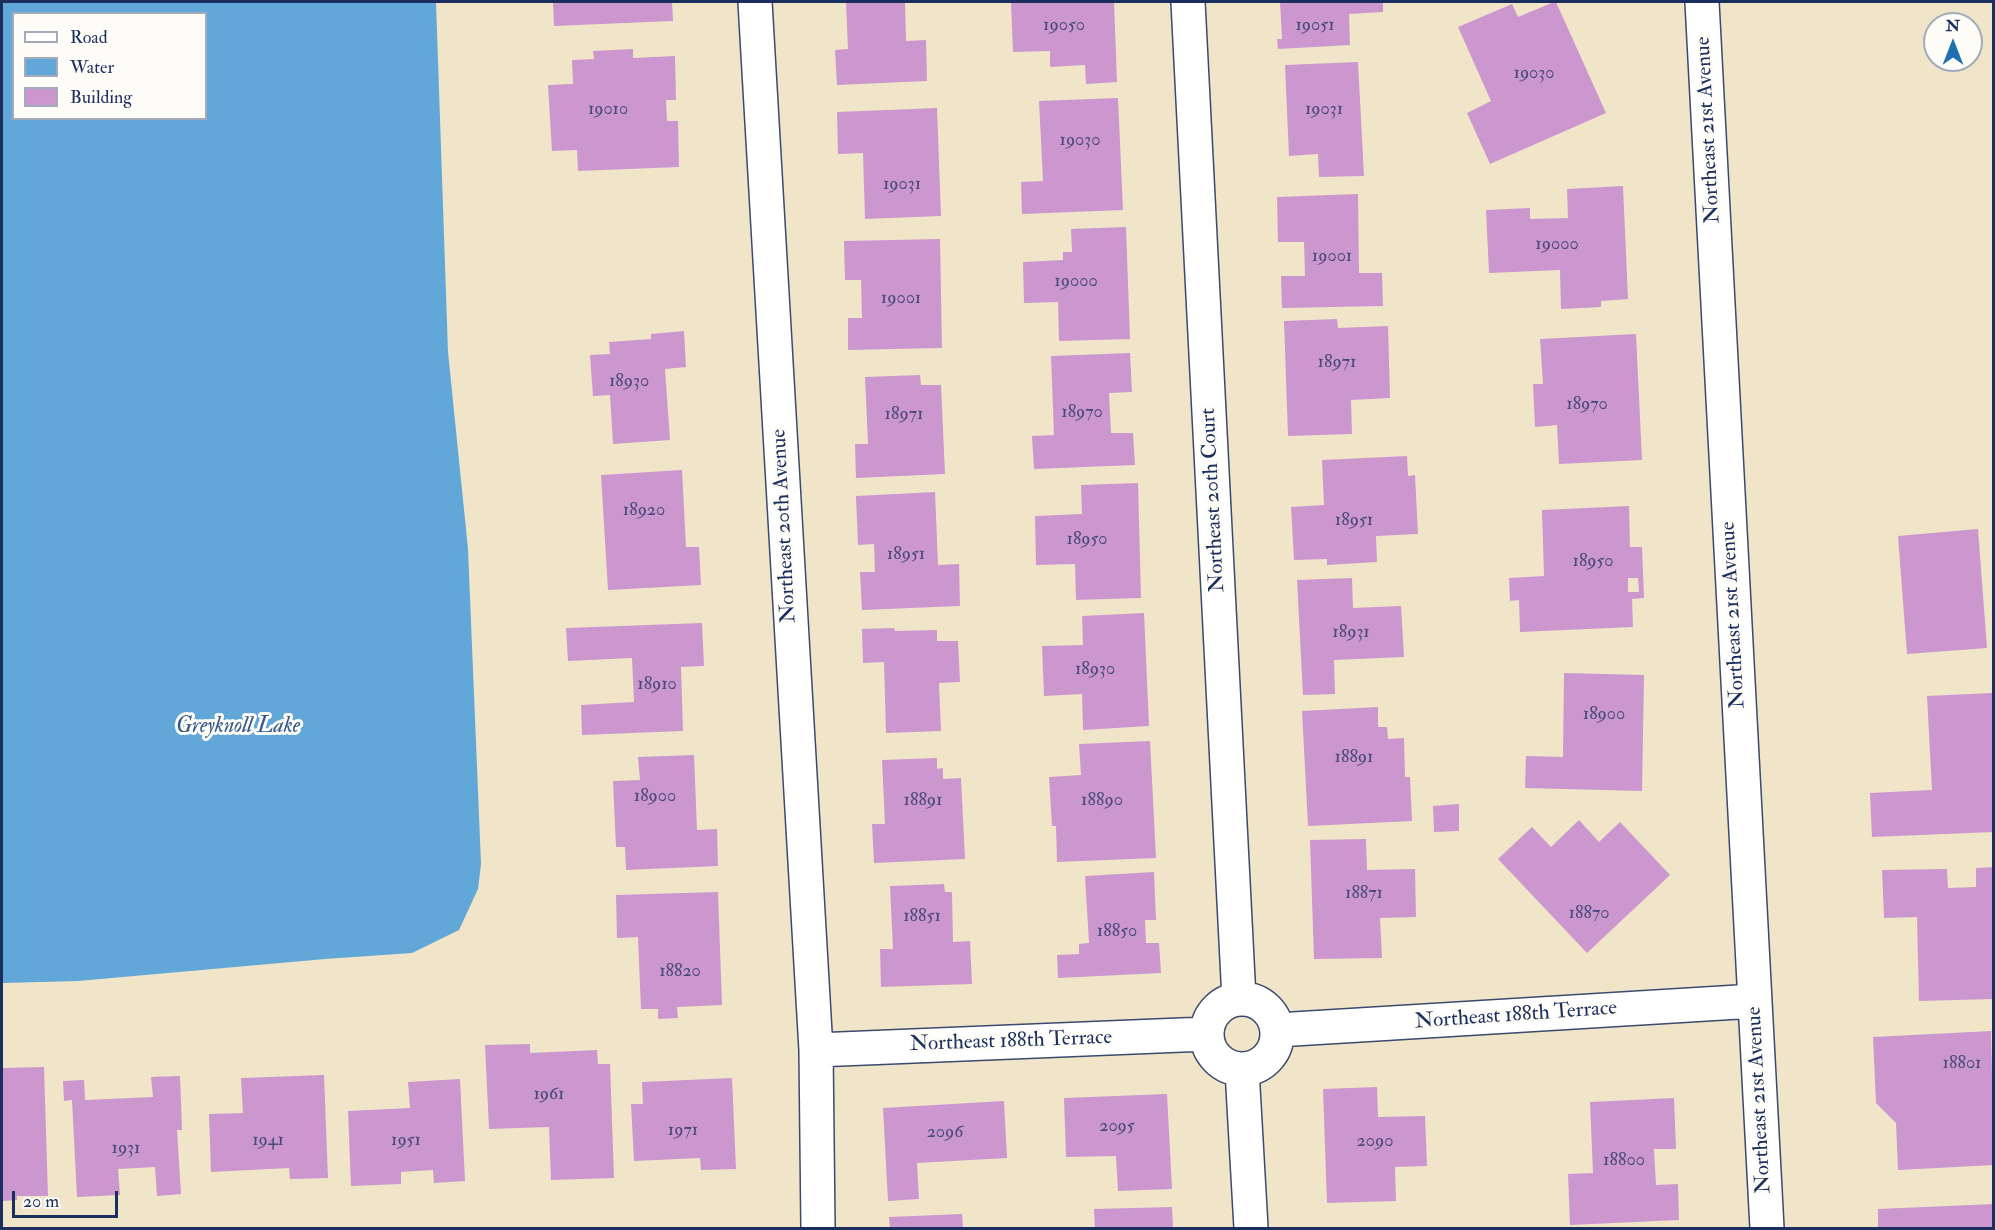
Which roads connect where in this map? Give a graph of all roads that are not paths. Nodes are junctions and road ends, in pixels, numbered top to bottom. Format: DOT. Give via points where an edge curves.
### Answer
graph roads {
  1 [pos="755,2"];
  2 [pos="1188,2"];
  3 [pos="1702,2"];
  4 [pos="1239,999"];
  5 [pos="1755,1001"];
  6 [pos="1277,1030"];
  7 [pos="1206,1034"];
  8 [pos="816,1050"];
  9 [pos="1242,1070"];
  10 [pos="818,1228"];
  11 [pos="1251,1228"];
  12 [pos="1767,1228"];
  1 -- 8 [label="street, Northeast 20th Avenue"];
  2 -- 4 [label="street, Northeast 20th Court"];
  3 -- 5 [label="street, Northeast 21st Avenue"];
  4 -- 6 [label="street" via="1260,1004 1275,1019"];
  4 -- 7 [label="street" via="1220,1006 1212,1014"];
  5 -- 6 [label="street, Northeast 188th Terrace"];
  5 -- 12 [label="street, Northeast 21st Avenue"];
  6 -- 9 [label="street" via="1272,1053 1254,1067"];
  7 -- 8 [label="street, Northeast 188th Terrace"];
  7 -- 9 [label="street" via="1208,1045 1221,1062"];
  8 -- 10 [label="street, Northeast 20th Avenue"];
  9 -- 11 [label="street"];
}
